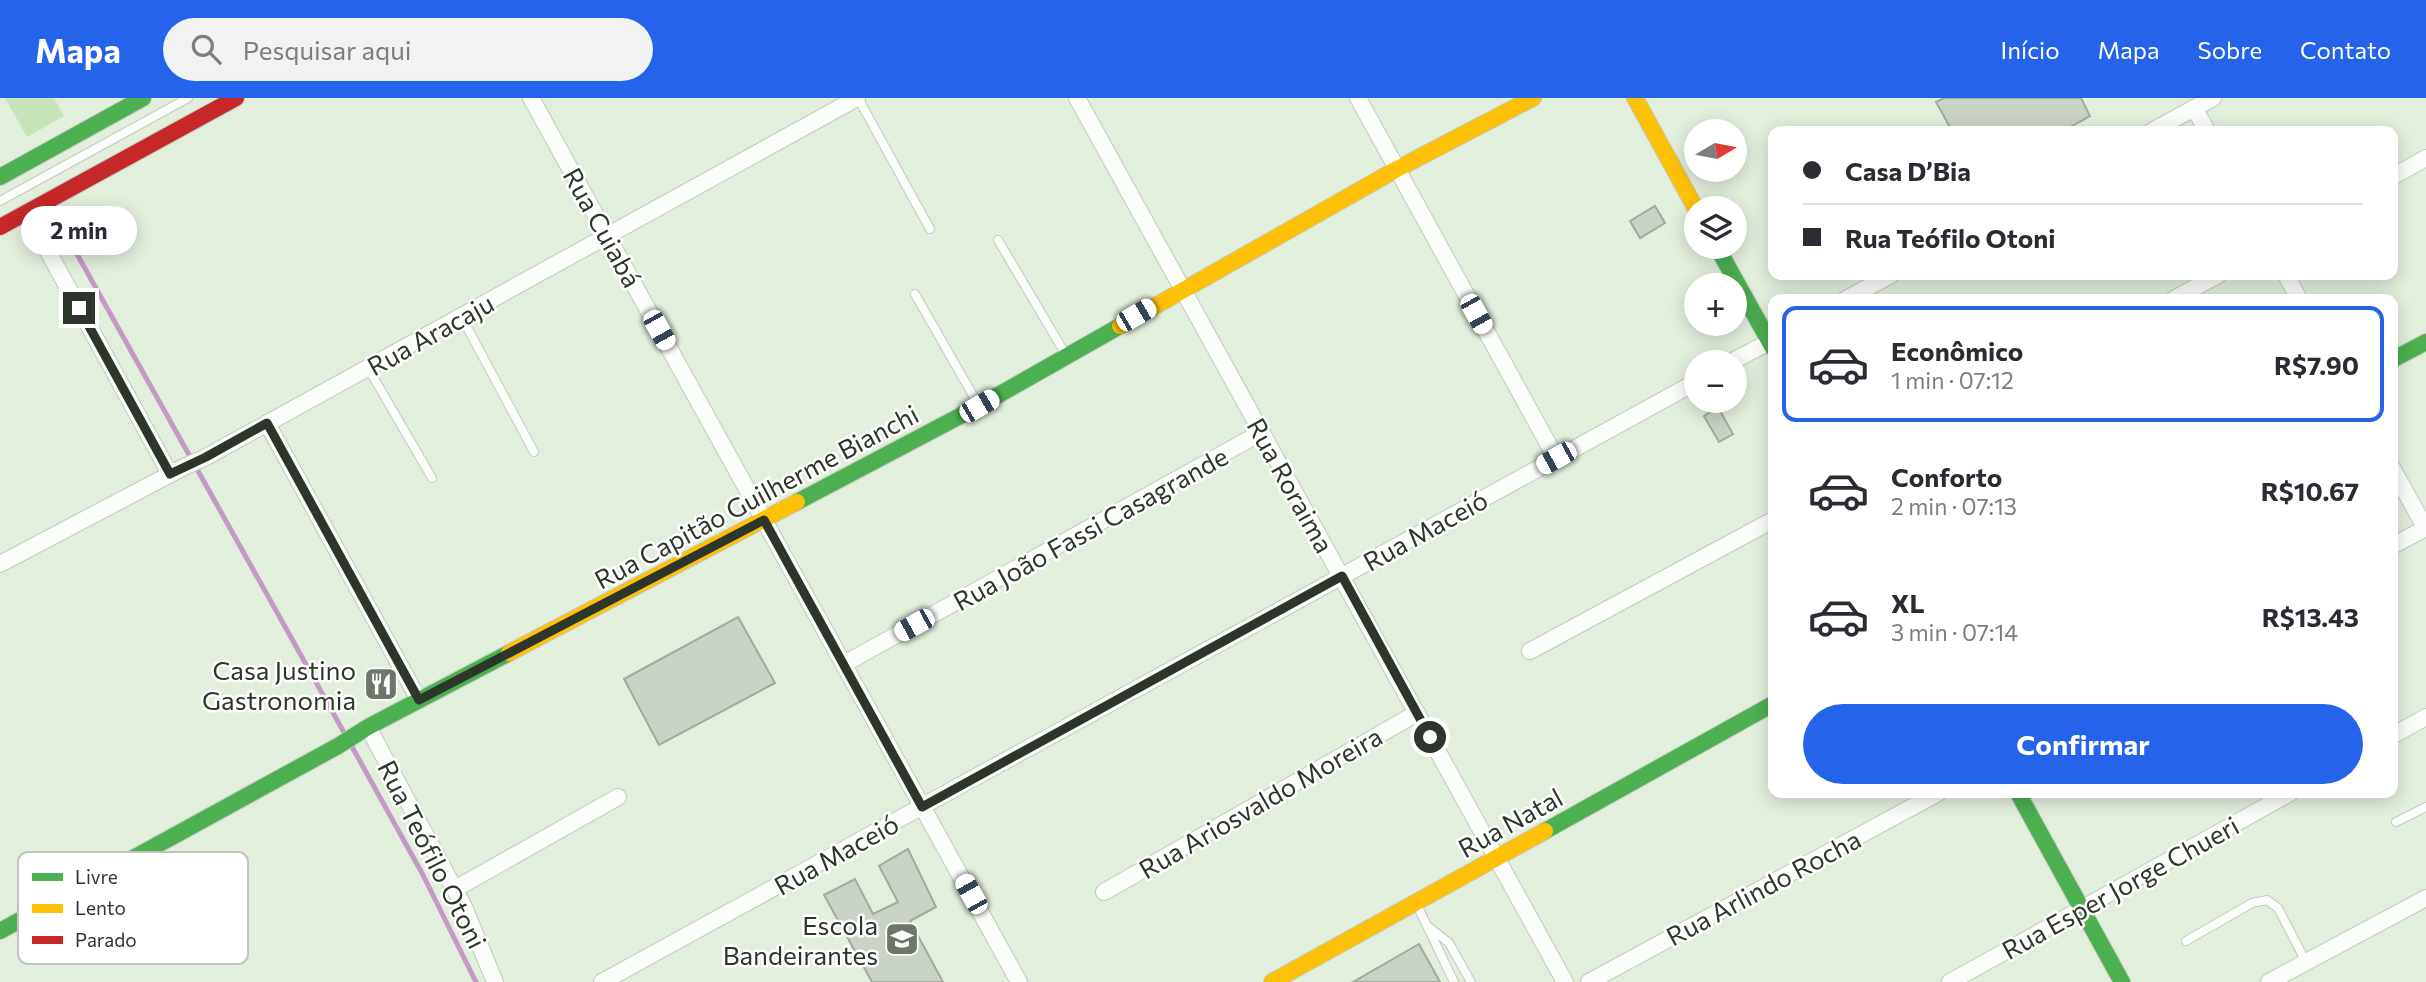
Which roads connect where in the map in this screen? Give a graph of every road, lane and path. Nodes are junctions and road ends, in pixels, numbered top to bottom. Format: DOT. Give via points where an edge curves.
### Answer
graph roads {
  1 [pos="143,98"];
  2 [pos="188,98"];
  3 [pos="236,98"];
  4 [pos="531,98"];
  5 [pos="858,98"];
  6 [pos="1077,98"];
  7 [pos="1358,98"];
  8 [pos="1533,98"];
  9 [pos="1634,98"];
  10 [pos="2213,98"];
  11 [pos="2194,108"];
  12 [pos="2161,126"];
  13 [pos="2204,126"];
  14 [pos="2426,158"];
  15 [pos="1397,169"];
  16 [pos="2,172"];
  17 [pos="2398,174"];
  18 [pos="1689,196"];
  19 [pos="0,201"];
  20 [pos="27,213"];
  21 [pos="0,227"];
  22 [pos="930,229"];
  23 [pos="607,235"];
  24 [pos="998,240"];
  25 [pos="1724,259"];
  26 [pos="1882,280"];
  27 [pos="2209,280"];
  28 [pos="1183,289"];
  29 [pos="915,294"];
  30 [pos="1855,294"];
  31 [pos="2183,294"];
  32 [pos="461,316"];
  33 [pos="1768,336"];
  34 [pos="2426,341"];
  35 [pos="1768,345"];
  36 [pos="1066,355"];
  37 [pos="1747,355"];
  38 [pos="2398,357"];
  39 [pos="368,368"];
  40 [pos="1684,389"];
  41 [pos="979,406"];
  42 [pos="267,423"];
  43 [pos="1262,432"];
  44 [pos="534,452"];
  45 [pos="1556,458"];
  46 [pos="177,471"];
  47 [pos="432,478"];
  48 [pos="2398,479"];
  49 [pos="764,520"];
  50 [pos="1768,523"];
  51 [pos="2426,529"];
  52 [pos="2398,543"];
  53 [pos="0,564"];
  54 [pos="1342,576"];
  55 [pos="1530,651"];
  56 [pos="844,664"];
  57 [pos="419,700"];
  58 [pos="1768,707"];
  59 [pos="1417,713"];
  60 [pos="2426,717"];
  61 [pos="362,731"];
  62 [pos="2398,733"];
  63 [pos="618,797"];
  64 [pos="1929,798"];
  65 [pos="2021,798"];
  66 [pos="2281,798"];
  67 [pos="922,807"];
  68 [pos="2426,807"];
  69 [pos="2396,822"];
  70 [pos="144,852"];
  71 [pos="1497,857"];
  72 [pos="455,889"];
  73 [pos="1104,891"];
  74 [pos="2426,898"];
  75 [pos="1416,902"];
  76 [pos="2082,909"];
  77 [pos="18,921"];
  78 [pos="1427,925"];
  79 [pos="0,931"];
  80 [pos="2186,942"];
  81 [pos="2306,962"];
  82 [pos="495,982"];
  83 [pos="603,982"];
  84 [pos="1019,982"];
  85 [pos="1272,982"];
  86 [pos="1454,982"];
  87 [pos="1471,982"];
  88 [pos="1565,982"];
  89 [pos="1589,982"];
  90 [pos="1950,982"];
  91 [pos="2122,982"];
  92 [pos="2269,982"];
  1 -- 16 [label="street"];
  2 -- 19 [label="lane"];
  3 -- 20 [label="street"];
  4 -- 23 [label="street, Rua Cuiabá"];
  5 -- 22 [label="lane"];
  5 -- 23 [label="street, Rua Aracaju"];
  6 -- 28 [label="street, Rua Roraima"];
  7 -- 15 [label="street"];
  8 -- 15 [label="street, Rua Capitão Guilherme Bianchi"];
  9 -- 18 [label="street"];
  10 -- 11 [label="street"];
  11 -- 12 [label="street"];
  11 -- 13 [label="street"];
  14 -- 17 [label="street"];
  15 -- 28 [label="street, Rua Capitão Guilherme Bianchi"];
  15 -- 45 [label="street"];
  20 -- 21 [label="street"];
  20 -- 46 [label="street"];
  23 -- 32 [label="street, Rua Aracaju"];
  23 -- 49 [label="street, Rua Cuiabá"];
  24 -- 36 [label="lane"];
  25 -- 33 [label="street"];
  26 -- 30 [label="street"];
  27 -- 31 [label="street"];
  28 -- 36 [label="street, Rua Capitão Guilherme Bianchi"];
  28 -- 43 [label="street, Rua Roraima"];
  29 -- 41 [label="lane"];
  32 -- 39 [label="street, Rua Aracaju"];
  32 -- 44 [label="lane"];
  34 -- 38 [label="street"];
  35 -- 37 [label="street"];
  36 -- 41 [label="street, Rua Capitão Guilherme Bianchi"];
  39 -- 42 [label="street, Rua Aracaju"];
  39 -- 47 [label="lane"];
  40 -- 45 [label="street, Rua Maceió"];
  41 -- 49 [label="street, Rua Capitão Guilherme Bianchi"];
  42 -- 46 [label="street, Rua Aracaju"];
  42 -- 57 [label="street"];
  43 -- 54 [label="street, Rua Roraima"];
  43 -- 56 [label="street, Rua João Fassi Casagrande"];
  45 -- 54 [label="street, Rua Maceió"];
  46 -- 53 [label="street, Rua Aracaju"];
  48 -- 51 [label="street"];
  49 -- 56 [label="street, Rua Cuiabá"];
  49 -- 57 [label="street, Rua Capitão Guilherme Bianchi"];
  50 -- 55 [label="street"];
  51 -- 52 [label="street"];
  54 -- 59 [label="street, Rua Roraima"];
  54 -- 67 [label="street, Rua Maceió"];
  56 -- 67 [label="street, Rua Cuiabá"];
  57 -- 61 [label="street, Rua Capitão Guilherme Bianchi"];
  58 -- 71 [label="street, Rua Natal"];
  59 -- 71 [label="street, Rua Roraima"];
  59 -- 73 [label="street, Rua Ariosvaldo Moreira"];
  60 -- 62 [label="street"];
  61 -- 70 [label="street, Rua Capitão Guilherme Bianchi"];
  61 -- 72 [label="street, Rua Teófilo Otoni"];
  63 -- 72 [label="street"];
  64 -- 89 [label="street, Rua Arlindo Rocha"];
  65 -- 76 [label="street"];
  66 -- 76 [label="street, Rua Esper Jorge Chueri"];
  67 -- 83 [label="street, Rua Maceió"];
  67 -- 84 [label="street, Rua Cuiabá"];
  68 -- 69 [label="lane"];
  71 -- 75 [label="street, Rua Natal"];
  71 -- 88 [label="street, Rua Roraima"];
  72 -- 82 [label="street, Rua Teófilo Otoni"];
  74 -- 81 [label="street"];
  75 -- 78 [label="lane"];
  75 -- 85 [label="street, Rua Natal"];
  76 -- 90 [label="street, Rua Esper Jorge Chueri"];
  76 -- 91 [label="street"];
  77 -- 79 [label="street, Rua Capitão Guilherme Bianchi"];
  78 -- 86 [label="lane"];
  78 -- 87 [label="lane" via="1450,943"];
  80 -- 81 [label="lane" via="2252,903 2267,900 2278,908"];
  81 -- 92 [label="street"];
}
